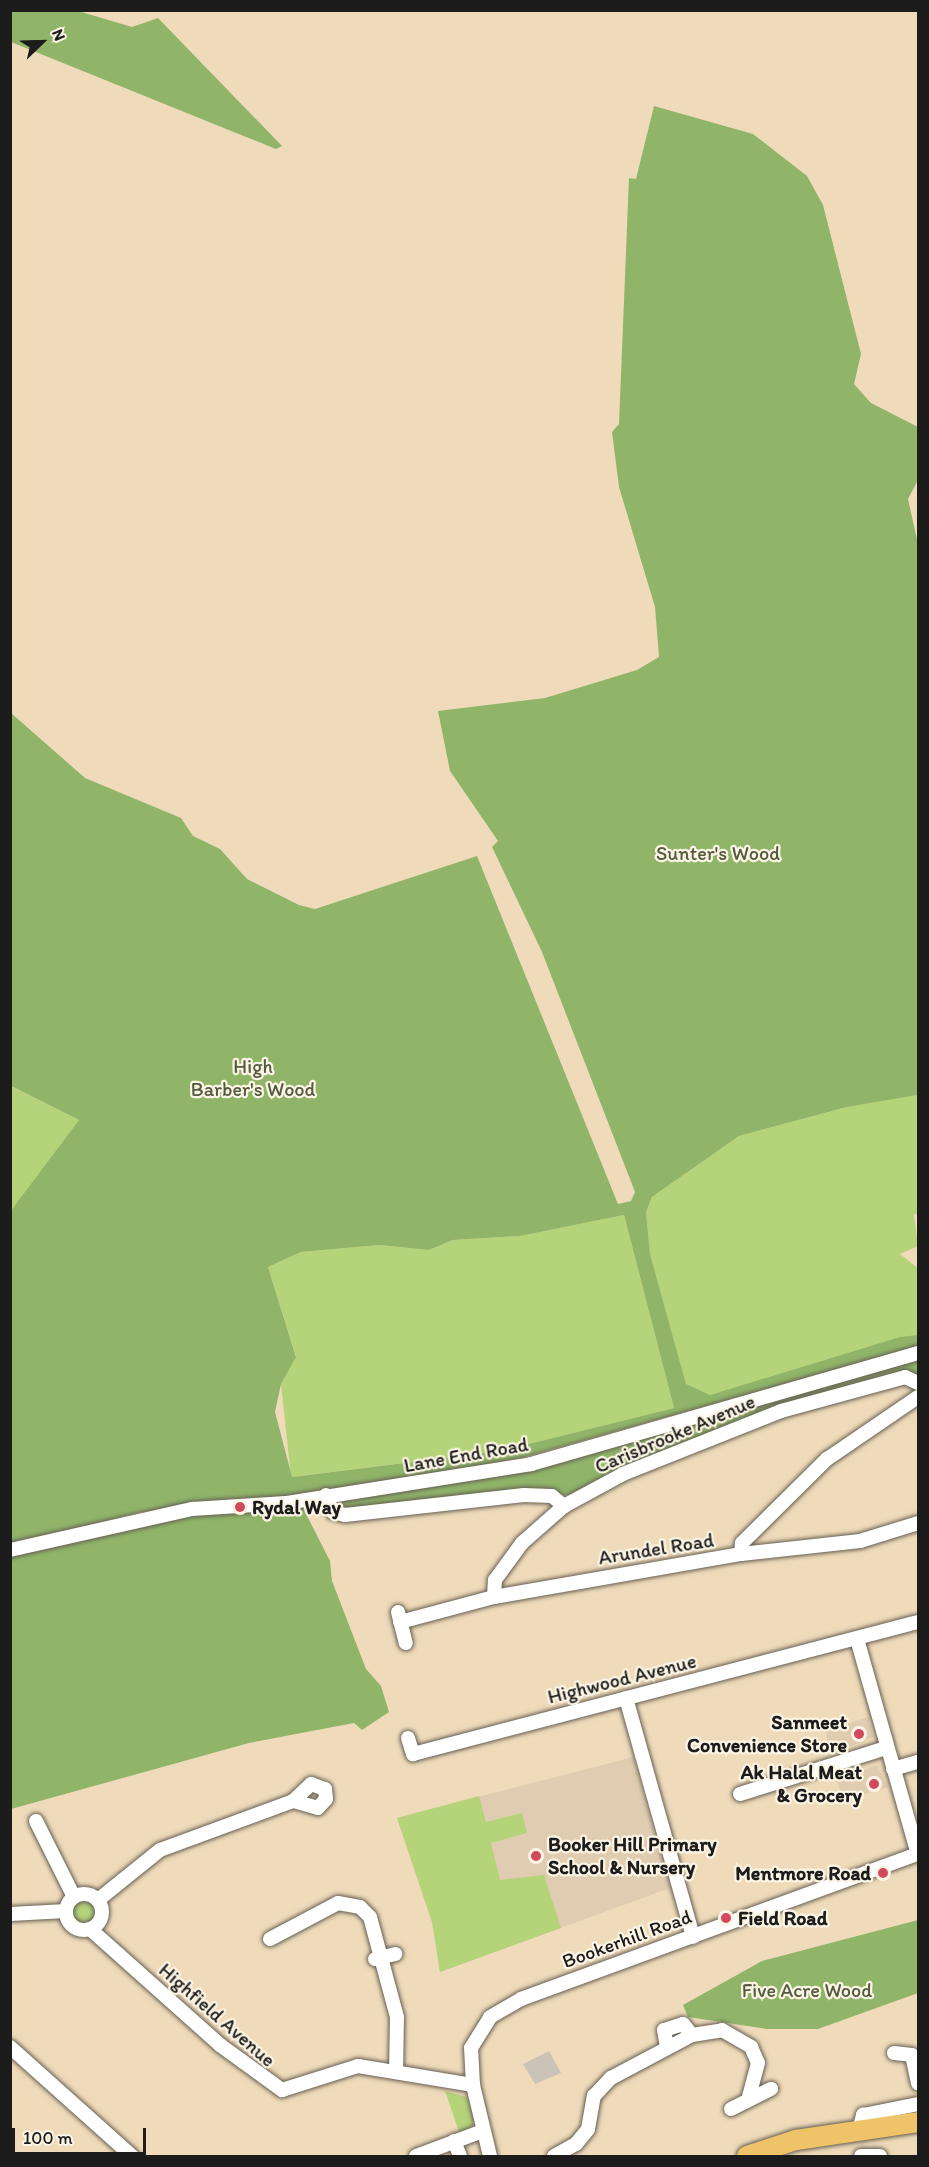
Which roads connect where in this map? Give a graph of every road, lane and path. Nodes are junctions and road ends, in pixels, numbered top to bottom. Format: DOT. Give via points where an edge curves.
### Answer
graph roads {
  1 [pos="918,1353"];
  2 [pos="918,1383"];
  3 [pos="918,1397"];
  4 [pos="326,1495"];
  5 [pos="564,1506"];
  6 [pos="918,1523"];
  7 [pos="10,1550"];
  8 [pos="741,1554"];
  9 [pos="494,1597"];
  10 [pos="918,1622"];
  11 [pos="857,1639"];
  12 [pos="406,1643"];
  13 [pos="626,1698"];
  14 [pos="408,1738"];
  15 [pos="886,1748"];
  16 [pos="918,1762"];
  17 [pos="893,1769"];
  18 [pos="740,1794"];
  19 [pos="293,1802"];
  20 [pos="36,1821"];
  21 [pos="918,1854"];
  22 [pos="74,1897"];
  23 [pos="98,1900"];
  24 [pos="66,1911"];
  25 [pos="10,1914"];
  26 [pos="90,1929"];
  27 [pos="693,1937"];
  28 [pos="270,1940"];
  29 [pos="10,2047"];
  30 [pos="894,2053"];
  31 [pos="396,2072"];
  32 [pos="918,2083"];
  33 [pos="473,2085"];
  34 [pos="771,2090"];
  35 [pos="749,2097"];
  36 [pos="918,2104"];
  37 [pos="731,2109"];
  38 [pos="918,2122"];
  39 [pos="859,2130"];
  40 [pos="483,2131"];
  41 [pos="454,2141"];
  42 [pos="132,2157"];
  43 [pos="416,2157"];
  44 [pos="460,2157"];
  45 [pos="490,2157"];
  46 [pos="554,2157"];
  47 [pos="747,2157"];
  48 [pos="861,2157"];
  49 [pos="880,2157"];
  1 -- 4 [label="street, Lane End Road" via="531,1464"];
  2 -- 5 [label="street, Carisbrooke Avenue" via="905,1377 781,1411 623,1474"];
  3 -- 8 [label="street" via="827,1459 742,1543"];
  4 -- 5 [label="street" via="333,1512 345,1515 524,1495 552,1496"];
  4 -- 7 [label="street, Lane End Road" via="192,1509"];
  5 -- 9 [label="street, Carisbrooke Avenue" via="522,1543 495,1580"];
  6 -- 8 [label="street, Arundel Road" via="860,1541"];
  8 -- 9 [label="street, Arundel Road"];
  9 -- 12 [label="street, Arundel Road" via="399,1617"];
  10 -- 11 [label="street, Highwood Avenue"];
  11 -- 13 [label="street, Highwood Avenue"];
  11 -- 15 [label="street"];
  13 -- 14 [label="street, Highwood Avenue" via="413,1754"];
  13 -- 27 [label="street"];
  15 -- 17 [label="street"];
  15 -- 18 [label="street"];
  16 -- 17 [label="street"];
  17 -- 21 [label="street"];
  19 -- 23 [label="street" via="160,1850"];
  20 -- 22 [label="street"];
  21 -- 27 [label="street, Bookerhill Road"];
  22 -- 23 [label="street" via="87,1894"];
  22 -- 24 [label="street"];
  23 -- 26 [label="street" via="102,1913"];
  24 -- 25 [label="street"];
  24 -- 26 [label="street" via="73,1926"];
  26 -- 31 [label="street, Highfield Avenue" via="264,2082 282,2090 300,2089 357,2066"];
  27 -- 33 [label="street, Bookerhill Road" via="521,1999 490,2017 471,2048"];
  28 -- 31 [label="street" via="326,1907 350,1904 370,1917 385,1957 397,2017"];
  29 -- 42 [label="street"];
  30 -- 32 [label="street" via="912,2055"];
  31 -- 33 [label="street, Highfield Avenue"];
  33 -- 40 [label="street, Bookerhill Road"];
  34 -- 35 [label="street"];
  35 -- 37 [label="street"];
  35 -- 46 [label="street" via="758,2063 751,2047 722,2030 692,2036 610,2078 594,2096 588,2129 576,2144"];
  36 -- 39 [label="street" via="863,2115"];
  38 -- 39 [label="highway"];
  39 -- 47 [label="highway" via="796,2140"];
  40 -- 41 [label="street"];
  40 -- 45 [label="street, Bookerhill Road"];
  41 -- 43 [label="street"];
  41 -- 44 [label="street"];
  48 -- 49 [label="street"];
}
